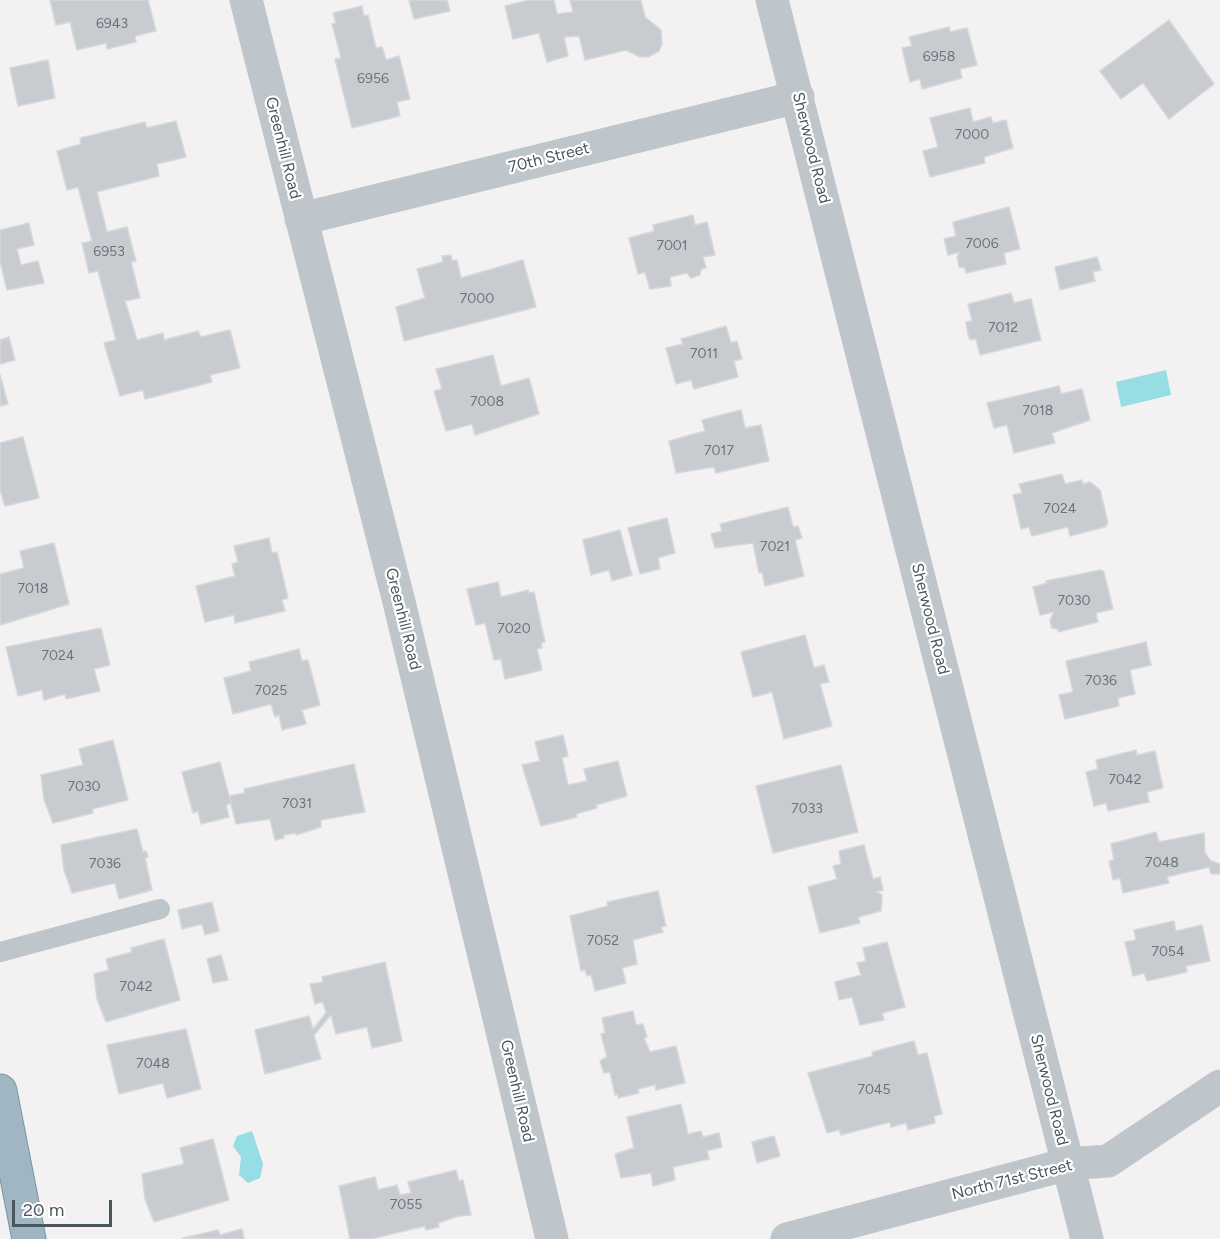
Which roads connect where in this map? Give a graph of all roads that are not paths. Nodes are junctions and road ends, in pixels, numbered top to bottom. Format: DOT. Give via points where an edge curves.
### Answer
graph roads {
  1 [pos="246,0"];
  2 [pos="772,0"];
  3 [pos="798,97"];
  4 [pos="301,219"];
  5 [pos="160,909"];
  6 [pos="0,952"];
  7 [pos="1220,1086"];
  8 [pos="0,1091"];
  9 [pos="1068,1164"];
  10 [pos="29,1239"];
  11 [pos="552,1239"];
  12 [pos="787,1239"];
  13 [pos="1087,1239"];
  1 -- 4 [label="street, Greenhill Road"];
  2 -- 3 [label="street, Sherwood Road"];
  3 -- 4 [label="street, 70th Street"];
  3 -- 9 [label="street, Sherwood Road"];
  4 -- 11 [label="street, Greenhill Road" via="405,625"];
  5 -- 6 [label="lane"];
  7 -- 9 [label="street, North 71st Street" via="1108,1161"];
  8 -- 10 [label="highway"];
  9 -- 12 [label="street, North 71st Street"];
  9 -- 13 [label="street, Sherwood Road"];
}
